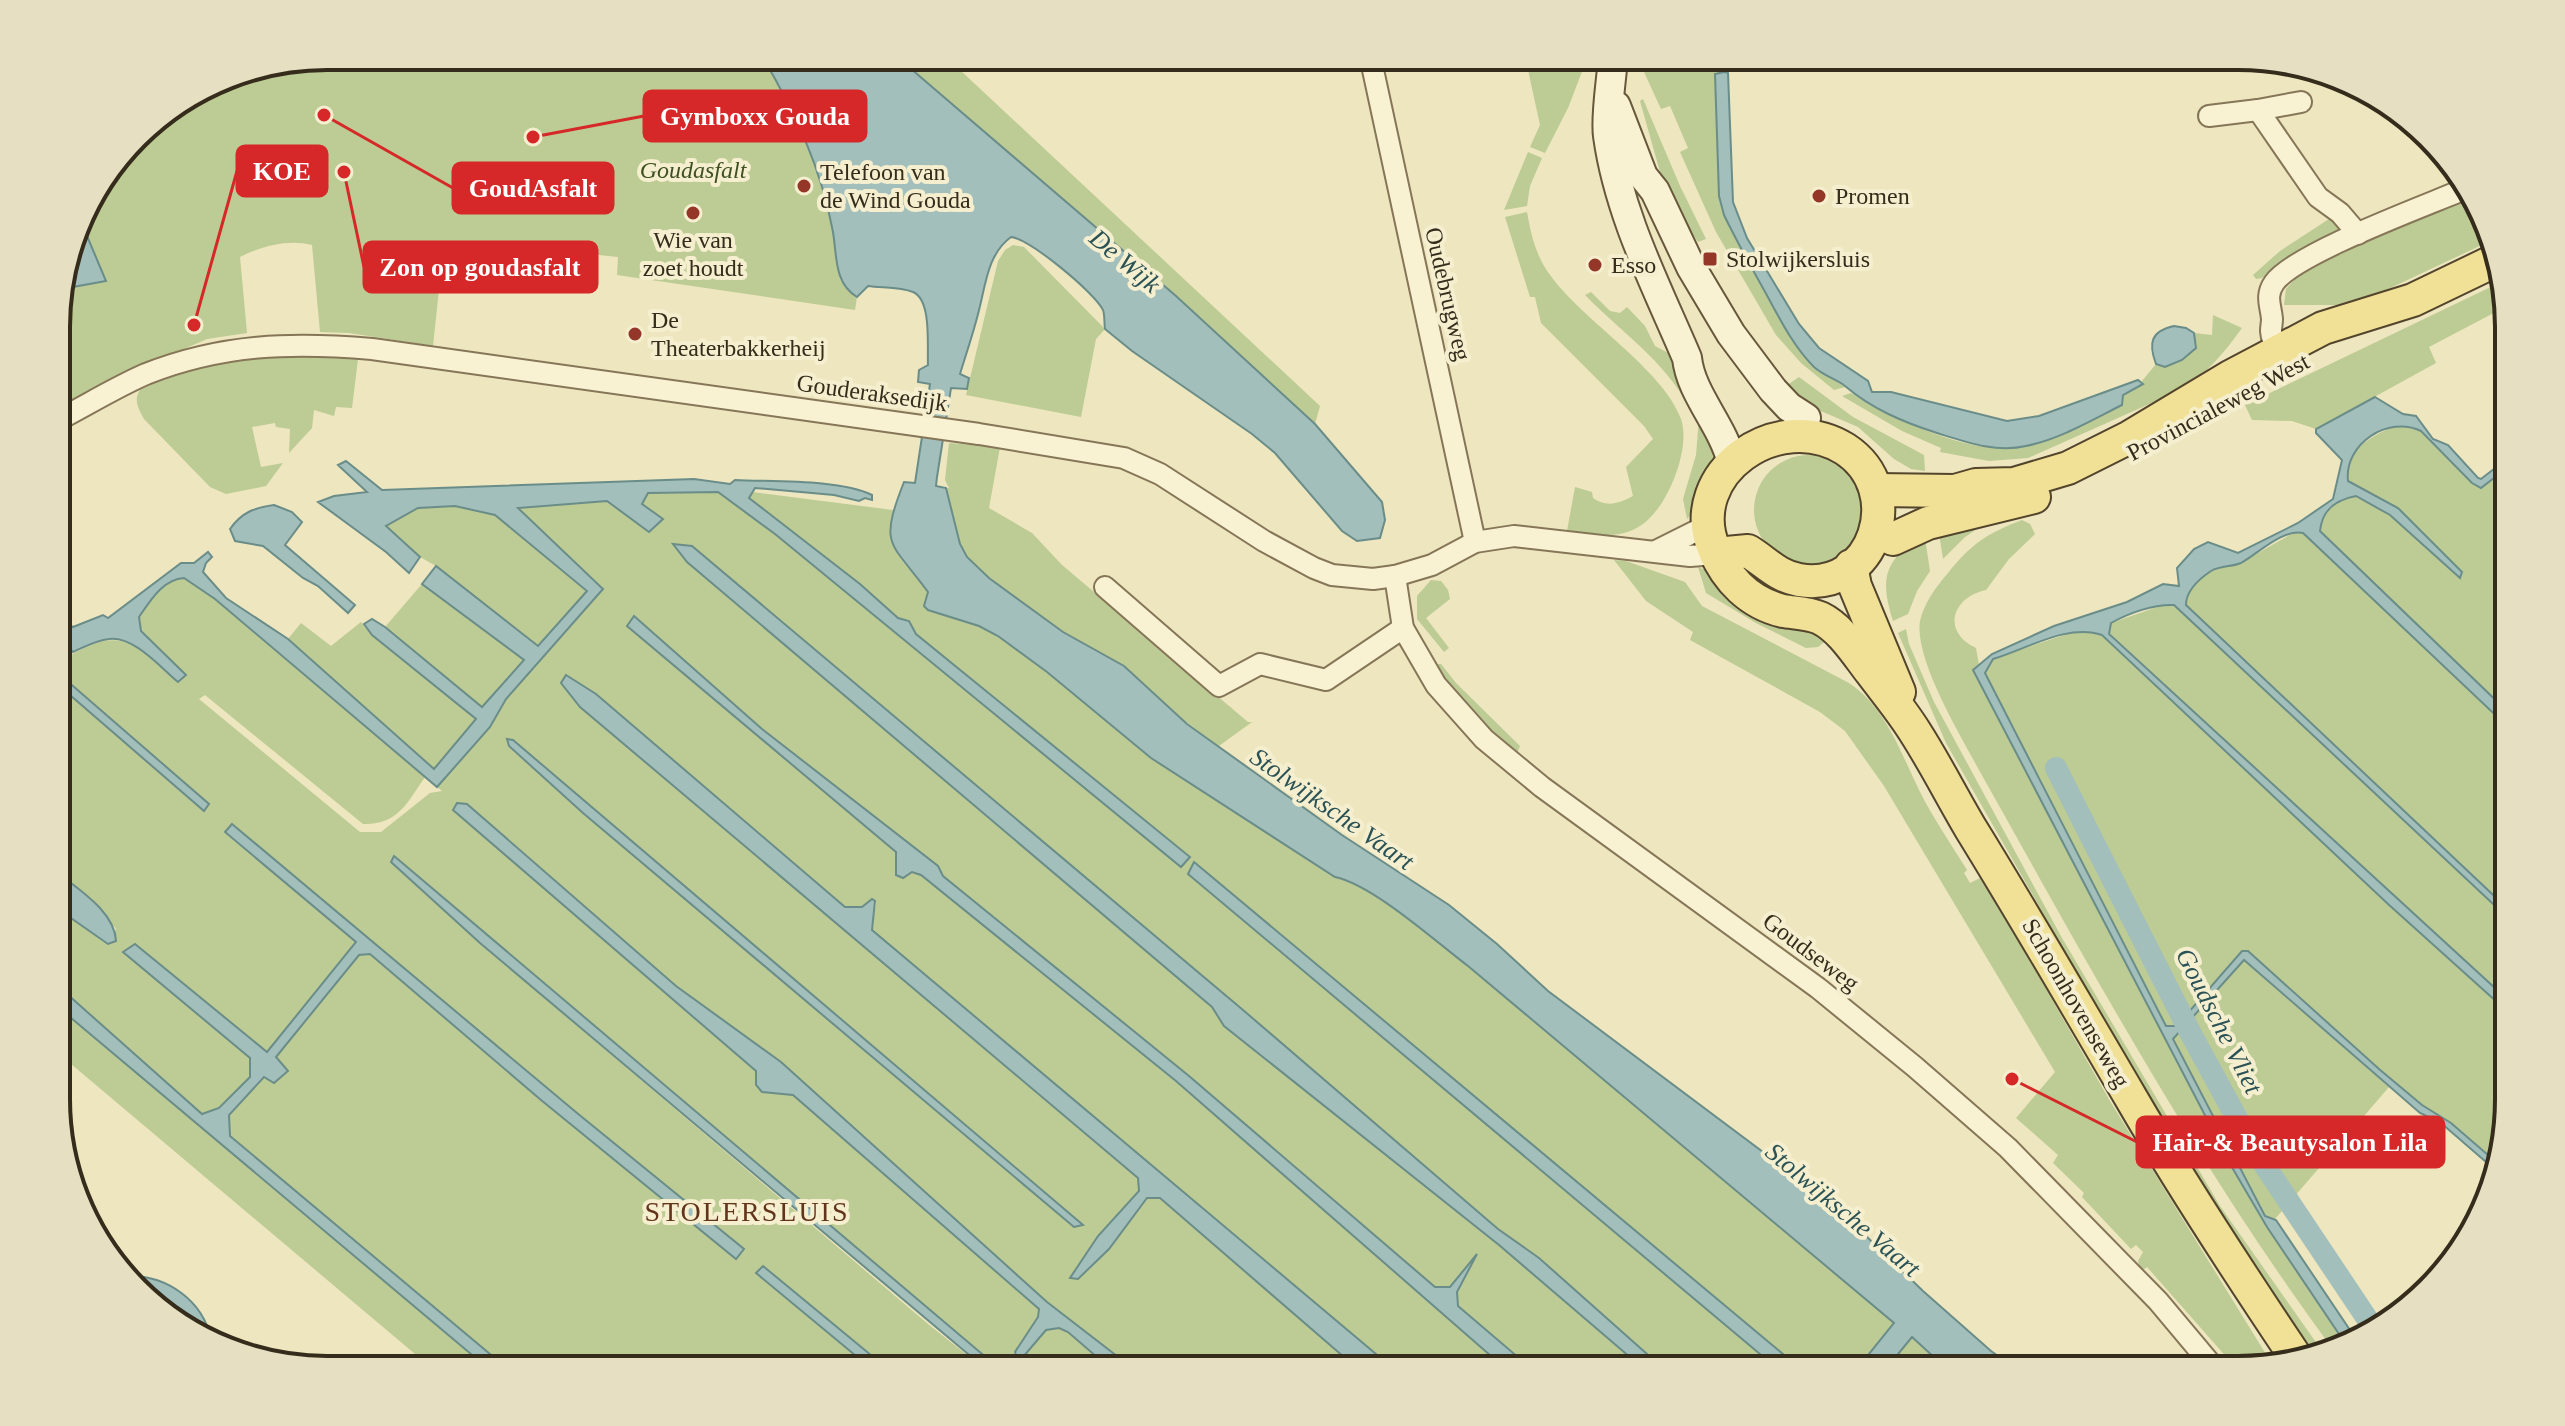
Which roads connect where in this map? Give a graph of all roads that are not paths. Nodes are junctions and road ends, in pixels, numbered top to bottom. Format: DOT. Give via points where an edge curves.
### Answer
graph roads {
  1 [pos="1373,70"];
  2 [pos="1612,70"];
  3 [pos="1611,94"];
  4 [pos="2301,102"];
  5 [pos="2258,110"];
  6 [pos="2209,116"];
  7 [pos="2457,192"];
  8 [pos="2358,234"];
  9 [pos="2487,265"];
  10 [pos="2290,353"];
  11 [pos="70,414"];
  12 [pos="1802,427"];
  13 [pos="1738,457"];
  14 [pos="1887,486"];
  15 [pos="2016,493"];
  16 [pos="1893,539"];
  17 [pos="1475,542"];
  18 [pos="1720,544"];
  19 [pos="1656,551"];
  20 [pos="1395,576"];
  21 [pos="1858,576"];
  22 [pos="1105,587"];
  23 [pos="1403,628"];
  24 [pos="1913,729"];
  25 [pos="2291,1350"];
  26 [pos="2203,1355"];
  1 -- 17 [label="street, Oudebrugweg"];
  2 -- 3 [label="main road"];
  3 -- 12 [label="main road" via="1643,176 1691,267 1731,334"];
  3 -- 13 [label="main road" via="1607,133 1637,247"];
  4 -- 5 [label="street"];
  5 -- 6 [label="street"];
  5 -- 8 [label="street" via="2318,197"];
  7 -- 8 [label="street"];
  8 -- 10 [label="street" via="2290,268 2273,284 2268,303 2272,316 2288,326"];
  9 -- 10 [label="main road, Provincialeweg West" via="2413,300 2400,312"];
  10 -- 15 [label="main road, Provincialeweg West" via="2094,473 2065,487"];
  11 -- 20 [label="street, Gouderaksedijk" via="145,375 228,349 372,349 1124,458 1160,474 1314,568 1353,578"];
  12 -- 13 [label="main road"];
  12 -- 14 [label="main road" via="1843,430 1860,440 1873,450"];
  13 -- 18 [label="main road" via="1747,466 1732,492 1727,533"];
  14 -- 15 [label="main road" via="1954,480"];
  14 -- 16 [label="main road" via="1897,513"];
  14 -- 21 [label="main road"];
  15 -- 16 [label="main road"];
  16 -- 21 [label="main road" via="1880,563"];
  17 -- 19 [label="street, Gouderaksedijk" via="1514,536"];
  17 -- 20 [label="street, Gouderaksedijk" via="1432,565"];
  18 -- 19 [label="street"];
  18 -- 19 [label="street, Gouderaksedijk" via="1690,556"];
  18 -- 21 [label="main road" via="1778,592 1795,597 1825,597"];
  18 -- 24 [label="main road, Schoonhovenseweg" via="1731,580 1752,598 1815,616 1834,628"];
  20 -- 23 [label="street, Goudseweg"];
  21 -- 24 [label="main road, Schoonhovenseweg"];
  22 -- 23 [label="street" via="1219,686 1260,664 1326,680"];
  23 -- 26 [label="street, Goudseweg" via="1436,685 1484,739 1818,988 1915,1067 2008,1148 2158,1301"];
  24 -- 25 [label="main road, Schoonhovenseweg" via="2134,1103"];
}
